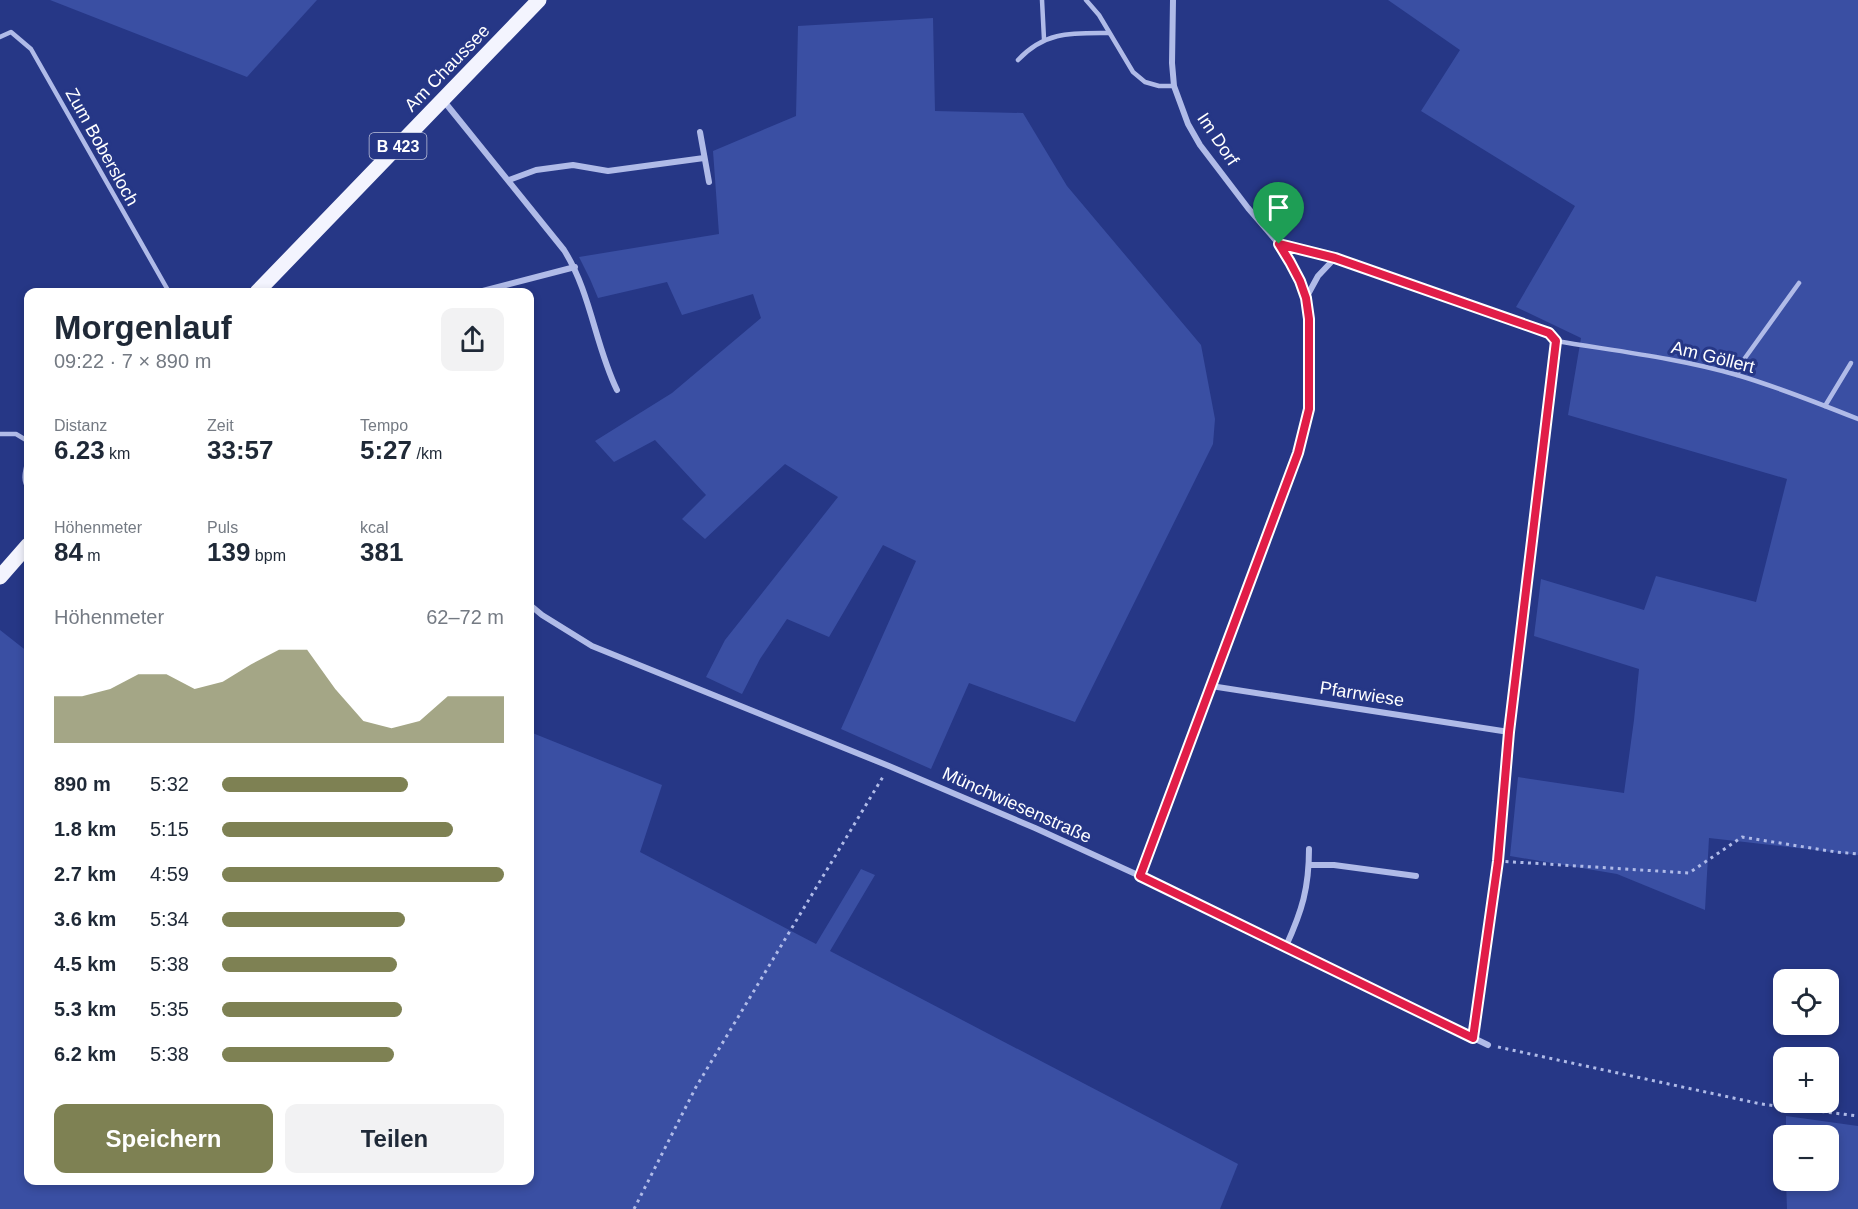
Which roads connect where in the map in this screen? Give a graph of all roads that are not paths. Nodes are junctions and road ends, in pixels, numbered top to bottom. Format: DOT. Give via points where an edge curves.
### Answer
graph roads {
  1 [pos="539,0"];
  2 [pos="1042,0"];
  3 [pos="1086,0"];
  4 [pos="1173,0"];
  5 [pos="1109,33"];
  6 [pos="0,37"];
  7 [pos="1044,39"];
  8 [pos="1018,60"];
  9 [pos="1174,86"];
  10 [pos="443,100"];
  11 [pos="700,132"];
  12 [pos="704,158"];
  13 [pos="509,180"];
  14 [pos="710,182"];
  15 [pos="1279,244"];
  16 [pos="1335,258"];
  17 [pos="575,267"];
  18 [pos="1799,283"];
  19 [pos="167,288"];
  20 [pos="261,288"];
  21 [pos="494,288"];
  22 [pos="1306,298"];
  23 [pos="1556,341"];
  24 [pos="1851,363"];
  25 [pos="1737,375"];
  26 [pos="618,390"];
  27 [pos="1825,406"];
  28 [pos="1858,419"];
  29 [pos="0,434"];
  30 [pos="24,438"];
  31 [pos="24,550"];
  32 [pos="0,577"];
  33 [pos="534,608"];
  34 [pos="1211,686"];
  35 [pos="1309,849"];
  36 [pos="1309,865"];
  37 [pos="1140,876"];
  38 [pos="1416,876"];
  39 [pos="1286,946"];
  40 [pos="1488,1045"];
  1 -- 10 [label="main road, Am Chaussee / B 423"];
  2 -- 7 [label="lane"];
  3 -- 5 [label="lane"];
  4 -- 9 [label="street, Im Dorf"];
  5 -- 7 [label="lane" via="1061,34"];
  5 -- 9 [label="lane" via="1133,72 1145,82"];
  6 -- 19 [label="lane, Zum Bobersloch" via="11,32 31,49"];
  7 -- 8 [label="lane"];
  9 -- 15 [label="street, Im Dorf" via="1200,145"];
  10 -- 13 [label="street"];
  10 -- 20 [label="main road, Am Chaussee / B 423"];
  11 -- 12 [label="street"];
  12 -- 13 [label="street" via="608,171 573,165 536,170"];
  12 -- 14 [label="street"];
  13 -- 17 [label="street"];
  15 -- 16 [label="street"];
  15 -- 22 [label="street, Im Dorf"];
  16 -- 22 [label="street" via="1318,276"];
  16 -- 23 [label="street" via="1549,333"];
  17 -- 21 [label="street"];
  17 -- 26 [label="street" via="607,370"];
  18 -- 25 [label="lane"];
  22 -- 34 [label="street, Im Dorf" via="1310,381 1305,431"];
  23 -- 25 [label="lane, Am Göllert" via="1667,358"];
  23 -- 34 [label="street, Pfarrwiese" via="1509,732"];
  24 -- 27 [label="lane"];
  25 -- 27 [label="lane, Am Göllert"];
  27 -- 28 [label="lane, Am Göllert"];
  29 -- 30 [label="lane"];
  31 -- 32 [label="main road"];
  33 -- 37 [label="street, Münchwiesenstraße" via="592,646 889,766"];
  34 -- 37 [label="street, Im Dorf"];
  35 -- 36 [label="street"];
  36 -- 38 [label="street"];
  36 -- 39 [label="street" via="1304,902"];
  37 -- 39 [label="street, Münchwiesenstraße"];
  39 -- 40 [label="street, Münchwiesenstraße"];
}
